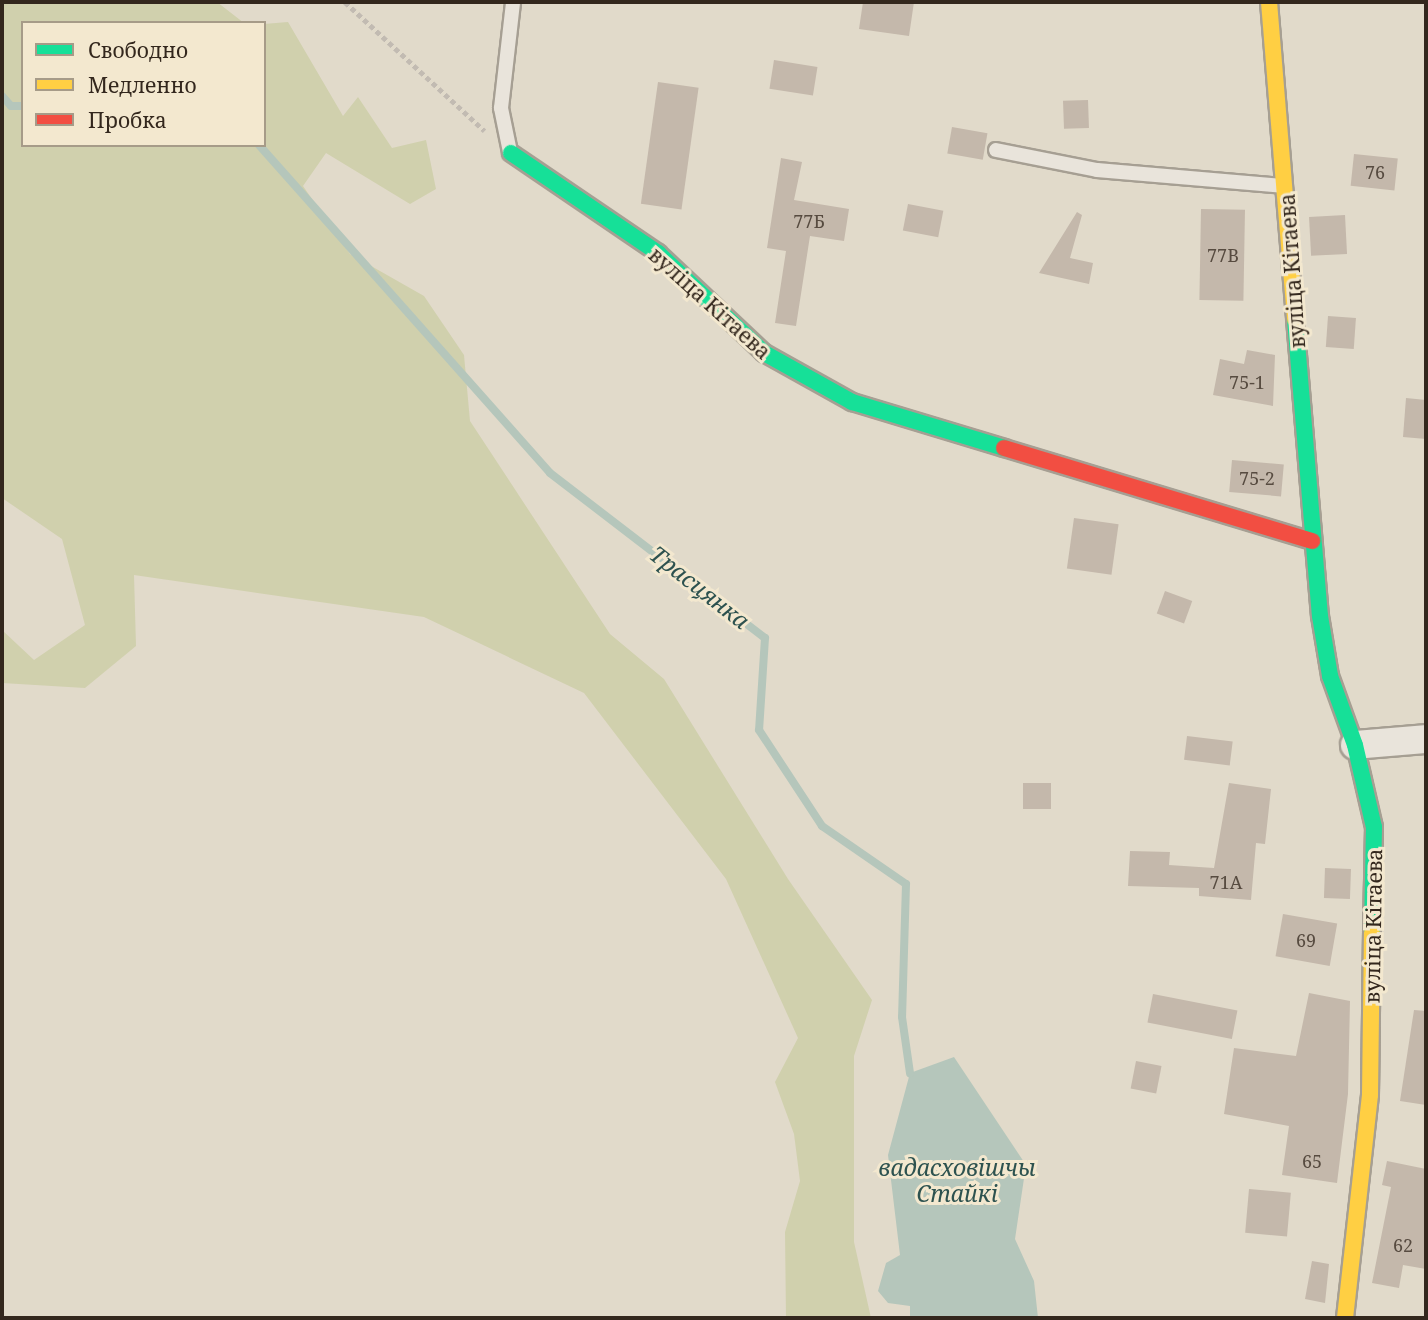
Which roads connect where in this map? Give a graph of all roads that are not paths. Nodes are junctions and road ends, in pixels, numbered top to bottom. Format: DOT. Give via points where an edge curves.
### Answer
graph roads {
  1 [pos="513,2"];
  2 [pos="1269,2"];
  3 [pos="996,150"];
  4 [pos="511,153"];
  5 [pos="1287,187"];
  6 [pos="1312,541"];
  7 [pos="1426,739"];
  8 [pos="1355,745"];
  9 [pos="1345,1318"];
  1 -- 4 [label="lane" via="501,108"];
  2 -- 5 [label="street, вуліца Кітаева"];
  3 -- 5 [label="lane" via="1097,170"];
  4 -- 6 [label="street, вуліца Кітаева" via="658,253 764,353 852,402"];
  5 -- 6 [label="street, вуліца Кітаева"];
  6 -- 8 [label="street, вуліца Кітаева" via="1326,657"];
  7 -- 8 [label="street"];
  8 -- 9 [label="street, вуліца Кітаева" via="1371,805 1376,883 1370,1096"];
}
